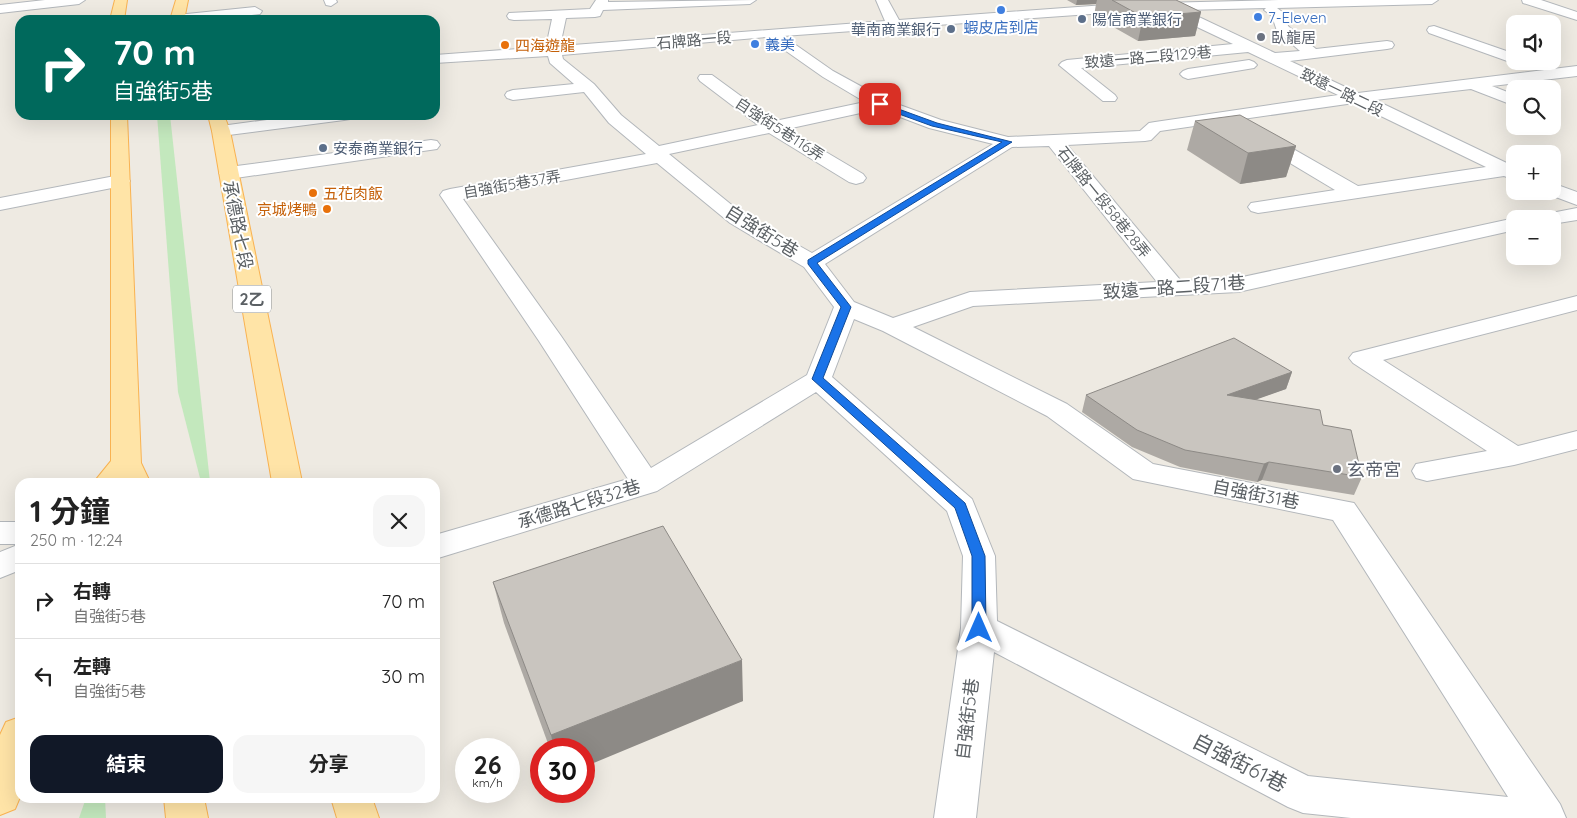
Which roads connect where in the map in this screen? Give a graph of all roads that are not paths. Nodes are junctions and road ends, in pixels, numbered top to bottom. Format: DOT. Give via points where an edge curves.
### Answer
graph roads {
  1 [pos="79,0"];
  2 [pos="121,0"];
  3 [pos="182,0"];
  4 [pos="511,0"];
  5 [pos="750,0"];
  6 [pos="882,0"];
  7 [pos="1432,0"];
  8 [pos="1528,0"];
  9 [pos="601,3"];
  10 [pos="1167,3"];
  11 [pos="0,9"];
  12 [pos="255,11"];
  13 [pos="1274,12"];
  14 [pos="560,14"];
  15 [pos="118,15"];
  16 [pos="178,15"];
  17 [pos="220,15"];
  18 [pos="1577,16"];
  19 [pos="894,24"];
  20 [pos="516,26"];
  21 [pos="1434,30"];
  22 [pos="769,33"];
  23 [pos="1386,45"];
  24 [pos="1253,47"];
  25 [pos="552,51"];
  26 [pos="522,52"];
  27 [pos="1312,53"];
  28 [pos="1506,56"];
  29 [pos="440,59"];
  30 [pos="1277,59"];
  31 [pos="1545,70"];
  32 [pos="1577,71"];
  33 [pos="1188,74"];
  34 [pos="1555,74"];
  35 [pos="706,78"];
  36 [pos="1577,82"];
  37 [pos="1475,84"];
  38 [pos="588,87"];
  39 [pos="513,94"];
  40 [pos="1506,97"];
  41 [pos="1109,98"];
  42 [pos="1355,98"];
  43 [pos="880,104"];
  44 [pos="1225,117"];
  45 [pos="118,120"];
  46 [pos="300,120"];
  47 [pos="218,123"];
  48 [pos="772,127"];
  49 [pos="1053,139"];
  50 [pos="1008,142"];
  51 [pos="431,145"];
  52 [pos="657,154"];
  53 [pos="1506,170"];
  54 [pos="229,173"];
  55 [pos="1506,173"];
  56 [pos="856,178"];
  57 [pos="120,181"];
  58 [pos="1356,193"];
  59 [pos="1561,193"];
  60 [pos="1577,199"];
  61 [pos="0,204"];
  62 [pos="1258,207"];
  63 [pos="1577,214"];
  64 [pos="1561,217"];
  65 [pos="1506,226"];
  66 [pos="812,262"];
  67 [pos="1174,288"];
  68 [pos="1577,303"];
  69 [pos="846,307"];
  70 [pos="892,326"];
  71 [pos="818,379"];
  72 [pos="1577,440"];
  73 [pos="1514,456"];
  74 [pos="1427,471"];
  75 [pos="123,476"];
  76 [pos="286,478"];
  77 [pos="646,484"];
  78 [pos="0,533"];
  79 [pos="15,533"];
  80 [pos="440,546"];
  81 [pos="15,558"];
  82 [pos="0,566"];
  83 [pos="979,628"];
  84 [pos="15,752"];
  85 [pos="0,796"];
  86 [pos="185,803"];
  87 [pos="354,803"];
  88 [pos="187,818"];
  89 [pos="358,818"];
  90 [pos="955,818"];
  91 [pos="1525,818"];
  92 [pos="1545,818"];
  1 -- 11 [label="street"];
  2 -- 15 [label="main road"];
  3 -- 16 [label="main road"];
  4 -- 20 [label="street"];
  5 -- 9 [label="street"];
  6 -- 19 [label="street"];
  7 -- 10 [label="street, 石牌路一段"];
  8 -- 18 [label="street"];
  9 -- 14 [label="street" via="595,13"];
  10 -- 19 [label="street, 石牌路一段"];
  10 -- 24 [label="street, 致遠一路二段"];
  12 -- 17 [label="street"];
  13 -- 27 [label="street" via="1282,28"];
  14 -- 20 [label="street"];
  14 -- 25 [label="street"];
  19 -- 22 [label="street, 石牌路一段"];
  20 -- 26 [label="street"];
  21 -- 28 [label="street"];
  22 -- 25 [label="street, 石牌路一段"];
  22 -- 43 [label="street" via="828,74"];
  23 -- 27 [label="street"];
  24 -- 30 [label="street, 致遠一路二段"];
  24 -- 41 [label="street, 致遠一路二段129巷" via="1066,65"];
  25 -- 26 [label="street, 石牌路一段"];
  25 -- 38 [label="street, 自強街5巷" via="555,60"];
  26 -- 29 [label="street, 石牌路一段"];
  27 -- 30 [label="street"];
  30 -- 33 [label="street"];
  30 -- 42 [label="street, 致遠一路二段"];
  31 -- 34 [label="street"];
  32 -- 34 [label="street"];
  34 -- 36 [label="street"];
  34 -- 37 [label="street"];
  35 -- 48 [label="street, 自強街5巷116弄"];
  37 -- 40 [label="street"];
  37 -- 42 [label="street"];
  38 -- 39 [label="street"];
  38 -- 52 [label="street, 自強街5巷" via="615,119"];
  42 -- 44 [label="street"];
  42 -- 53 [label="street, 致遠一路二段"];
  43 -- 48 [label="street"];
  43 -- 50 [label="street" via="935,124"];
  44 -- 49 [label="street" via="1156,127 1145,136"];
  44 -- 58 [label="street"];
  45 -- 57 [label="main road"];
  46 -- 47 [label="street"];
  47 -- 54 [label="main road, 承德路七段 / 2乙"];
  48 -- 52 [label="street"];
  48 -- 56 [label="street, 自強街5巷116弄"];
  49 -- 50 [label="street"];
  49 -- 67 [label="street, 石牌路一段58巷28弄"];
  50 -- 66 [label="street"];
  51 -- 54 [label="street"];
  52 -- 66 [label="street, 自強街5巷" via="737,219"];
  52 -- 77 [label="street, 自強街5巷37弄" via="450,195"];
  54 -- 76 [label="main road, 承德路七段 / 2乙"];
  55 -- 58 [label="street"];
  57 -- 61 [label="street"];
  57 -- 75 [label="main road"];
  58 -- 62 [label="street"];
  59 -- 60 [label="street"];
  63 -- 64 [label="street"];
  65 -- 67 [label="street, 致遠一路二段71巷" via="1238,285"];
  66 -- 69 [label="street, 自強街5巷"];
  67 -- 70 [label="street, 致遠一路二段71巷" via="970,299"];
  68 -- 73 [label="street" via="1362,358"];
  69 -- 70 [label="street, 自強街31巷"];
  69 -- 71 [label="street"];
  70 -- 92 [label="street, 自強街31巷" via="1071,405 1144,472 1343,511"];
  71 -- 77 [label="street, 承德路七段32巷"];
  71 -- 83 [label="street, 自強街5巷" via="961,506 978,556"];
  72 -- 73 [label="street"];
  73 -- 74 [label="street"];
  77 -- 80 [label="street, 承德路七段32巷"];
  78 -- 79 [label="street"];
  81 -- 82 [label="street"];
  83 -- 90 [label="street, 自強街5巷"];
  83 -- 91 [label="street, 自強街61巷" via="1303,794"];
  84 -- 85 [label="main road"];
  86 -- 88 [label="main road"];
  87 -- 89 [label="main road"];
}
